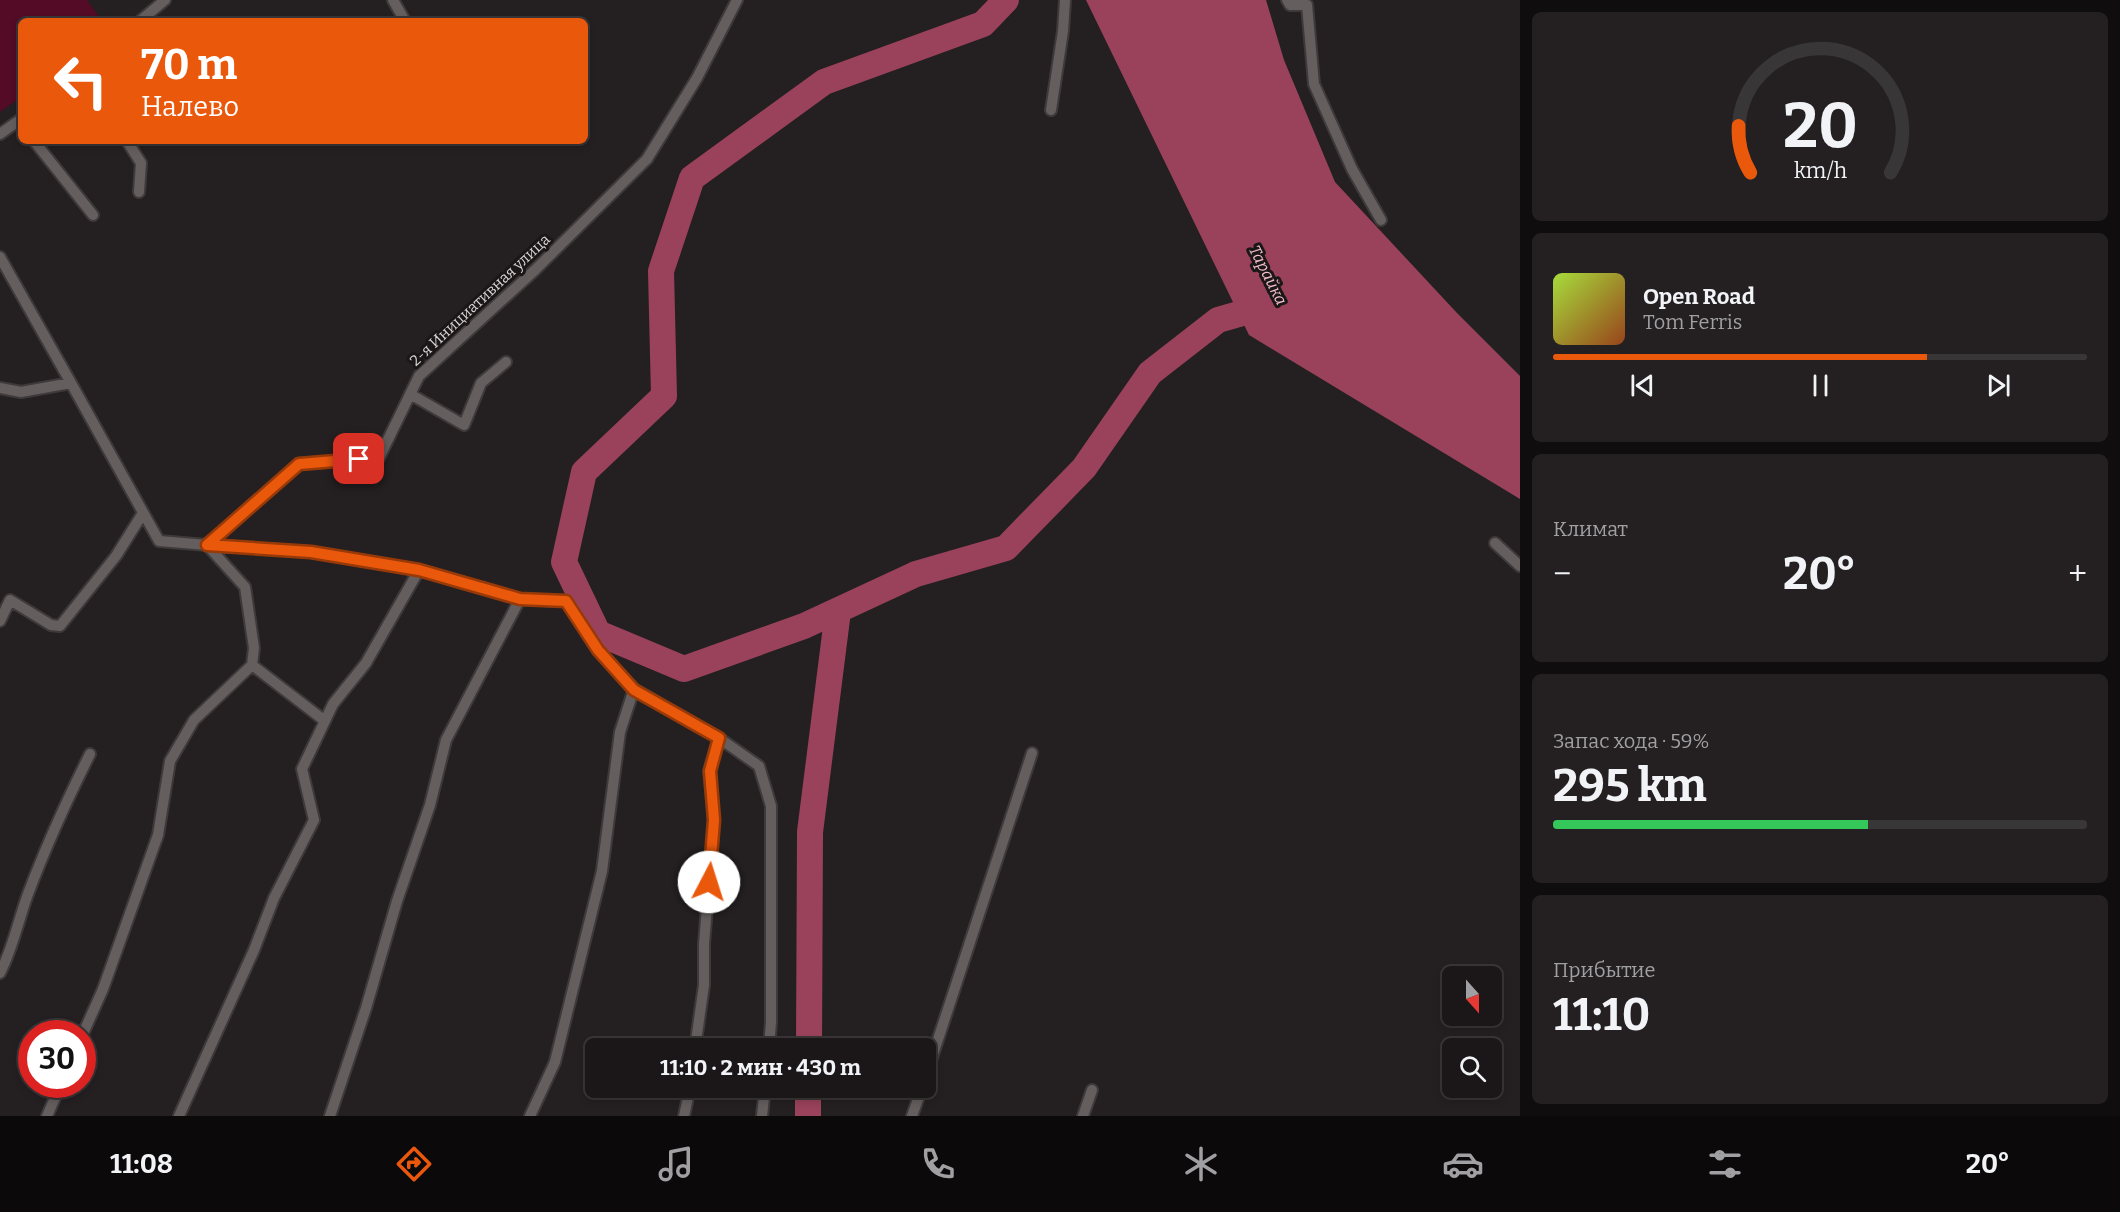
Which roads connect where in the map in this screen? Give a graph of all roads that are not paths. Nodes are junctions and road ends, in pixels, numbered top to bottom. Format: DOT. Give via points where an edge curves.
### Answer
graph roads {
  1 [pos="165,0"];
  2 [pos="393,0"];
  3 [pos="737,0"];
  4 [pos="1065,0"];
  5 [pos="1287,0"];
  6 [pos="144,18"];
  7 [pos="403,18"];
  8 [pos="1051,110"];
  9 [pos="18,123"];
  10 [pos="0,134"];
  11 [pos="36,144"];
  12 [pos="129,144"];
  13 [pos="139,192"];
  14 [pos="93,215"];
  15 [pos="1381,220"];
  16 [pos="0,257"];
  17 [pos="506,362"];
  18 [pos="71,383"];
  19 [pos="0,388"];
  20 [pos="410,394"];
  21 [pos="143,513"];
  22 [pos="1495,543"];
  23 [pos="207,545"];
  24 [pos="1520,566"];
  25 [pos="419,570"];
  26 [pos="520,599"];
  27 [pos="0,621"];
  28 [pos="252,665"];
  29 [pos="634,690"];
  30 [pos="325,721"];
  31 [pos="719,738"];
  32 [pos="1032,753"];
  33 [pos="90,754"];
  34 [pos="0,973"];
  35 [pos="89,1020"];
  36 [pos="696,1038"];
  37 [pos="770,1038"];
  38 [pos="936,1046"];
  39 [pos="1092,1090"];
  40 [pos="55,1098"];
  41 [pos="688,1098"];
  42 [pos="764,1098"];
  43 [pos="918,1098"];
  44 [pos="47,1116"];
  45 [pos="179,1116"];
  46 [pos="330,1116"];
  47 [pos="530,1116"];
  48 [pos="684,1116"];
  49 [pos="762,1116"];
  50 [pos="912,1116"];
  51 [pos="1083,1116"];
  1 -- 6 [label="street"];
  2 -- 7 [label="street"];
  3 -- 20 [label="street, 2-я Инициативная улица" via="697,78 647,159 535,270 419,376"];
  4 -- 8 [label="street"];
  5 -- 15 [label="street" via="1290,5 1307,5 1314,84 1352,169"];
  9 -- 10 [label="street"];
  11 -- 14 [label="street"];
  12 -- 13 [label="street" via="141,163"];
  16 -- 18 [label="street"];
  17 -- 20 [label="street" via="481,383 464,424"];
  18 -- 19 [label="street" via="21,392"];
  18 -- 21 [label="street"];
  20 -- 23 [label="street, 2-я Инициативная улица" via="379,458 299,464"];
  21 -- 23 [label="street" via="159,541"];
  21 -- 27 [label="street" via="116,556 60,626 51,625 10,600"];
  22 -- 24 [label="street"];
  23 -- 25 [label="street" via="311,552"];
  23 -- 28 [label="street" via="245,587 254,648"];
  25 -- 26 [label="street"];
  25 -- 30 [label="street" via="366,663 333,704"];
  26 -- 29 [label="street" via="566,601 598,650"];
  26 -- 46 [label="street" via="446,740 430,806"];
  28 -- 30 [label="street"];
  28 -- 35 [label="street" via="194,720 170,761 158,835"];
  29 -- 31 [label="street"];
  29 -- 47 [label="street" via="620,732 602,871 555,1062"];
  30 -- 45 [label="street" via="302,769 314,820 274,898"];
  31 -- 36 [label="street" via="710,771 714,820 704,985"];
  31 -- 37 [label="street" via="759,766 771,806"];
  32 -- 38 [label="street"];
  33 -- 34 [label="street" via="60,816"];
  39 -- 51 [label="street"];
  40 -- 44 [label="street"];
  41 -- 48 [label="street"];
  42 -- 49 [label="street"];
  43 -- 50 [label="street"];
}
